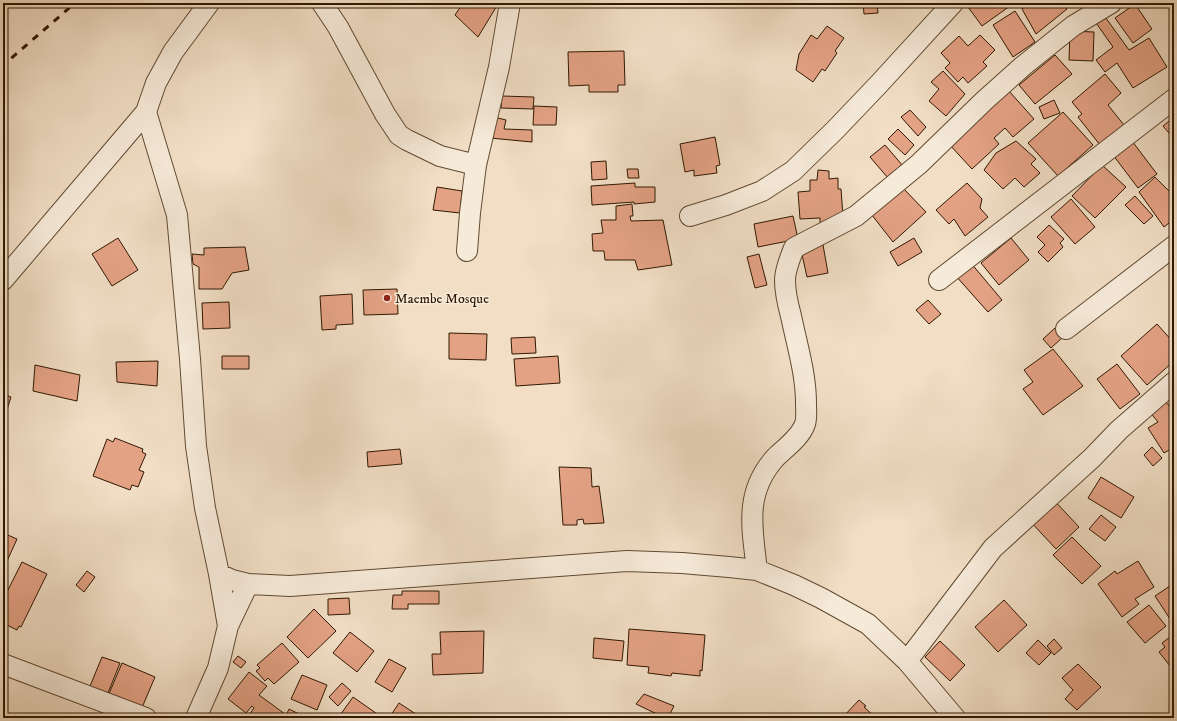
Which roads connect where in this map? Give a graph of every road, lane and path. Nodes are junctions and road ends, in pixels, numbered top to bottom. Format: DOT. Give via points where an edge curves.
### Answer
graph roads {
  1 [pos="209,3"];
  2 [pos="322,3"];
  3 [pos="510,3"];
  4 [pos="953,3"];
  5 [pos="1111,3"];
  6 [pos="1174,99"];
  7 [pos="146,112"];
  8 [pos="476,165"];
  9 [pos="690,216"];
  10 [pos="1174,246"];
  11 [pos="467,251"];
  12 [pos="3,280"];
  13 [pos="939,280"];
  14 [pos="1066,329"];
  15 [pos="1174,382"];
  16 [pos="757,570"];
  17 [pos="219,574"];
  18 [pos="248,584"];
  19 [pos="228,626"];
  20 [pos="907,661"];
  21 [pos="3,664"];
  22 [pos="146,718"];
  23 [pos="196,718"];
  24 [pos="955,718"];
  1 -- 7 [label="street" via="173,52 156,83"];
  2 -- 8 [label="street" via="399,135 440,156"];
  3 -- 8 [label="street" via="499,67"];
  4 -- 9 [label="street" via="878,85 793,171 762,191"];
  5 -- 16 [label="street" via="1073,26 1022,66 919,164 856,216 794,248 785,279 805,378 805,424 774,460 761,479 754,496 751,518"];
  6 -- 13 [label="street"];
  7 -- 12 [label="street"];
  7 -- 17 [label="street" via="177,215 196,446 205,508"];
  8 -- 11 [label="street"];
  10 -- 14 [label="street"];
  15 -- 20 [label="street" via="992,548"];
  16 -- 18 [label="street" via="729,566 627,561 290,586"];
  16 -- 20 [label="street" via="821,598 868,624"];
  17 -- 18 [label="street"];
  17 -- 19 [label="street"];
  18 -- 19 [label="street"];
  19 -- 23 [label="street" via="218,668"];
  20 -- 24 [label="street"];
  21 -- 22 [label="street"];
}
